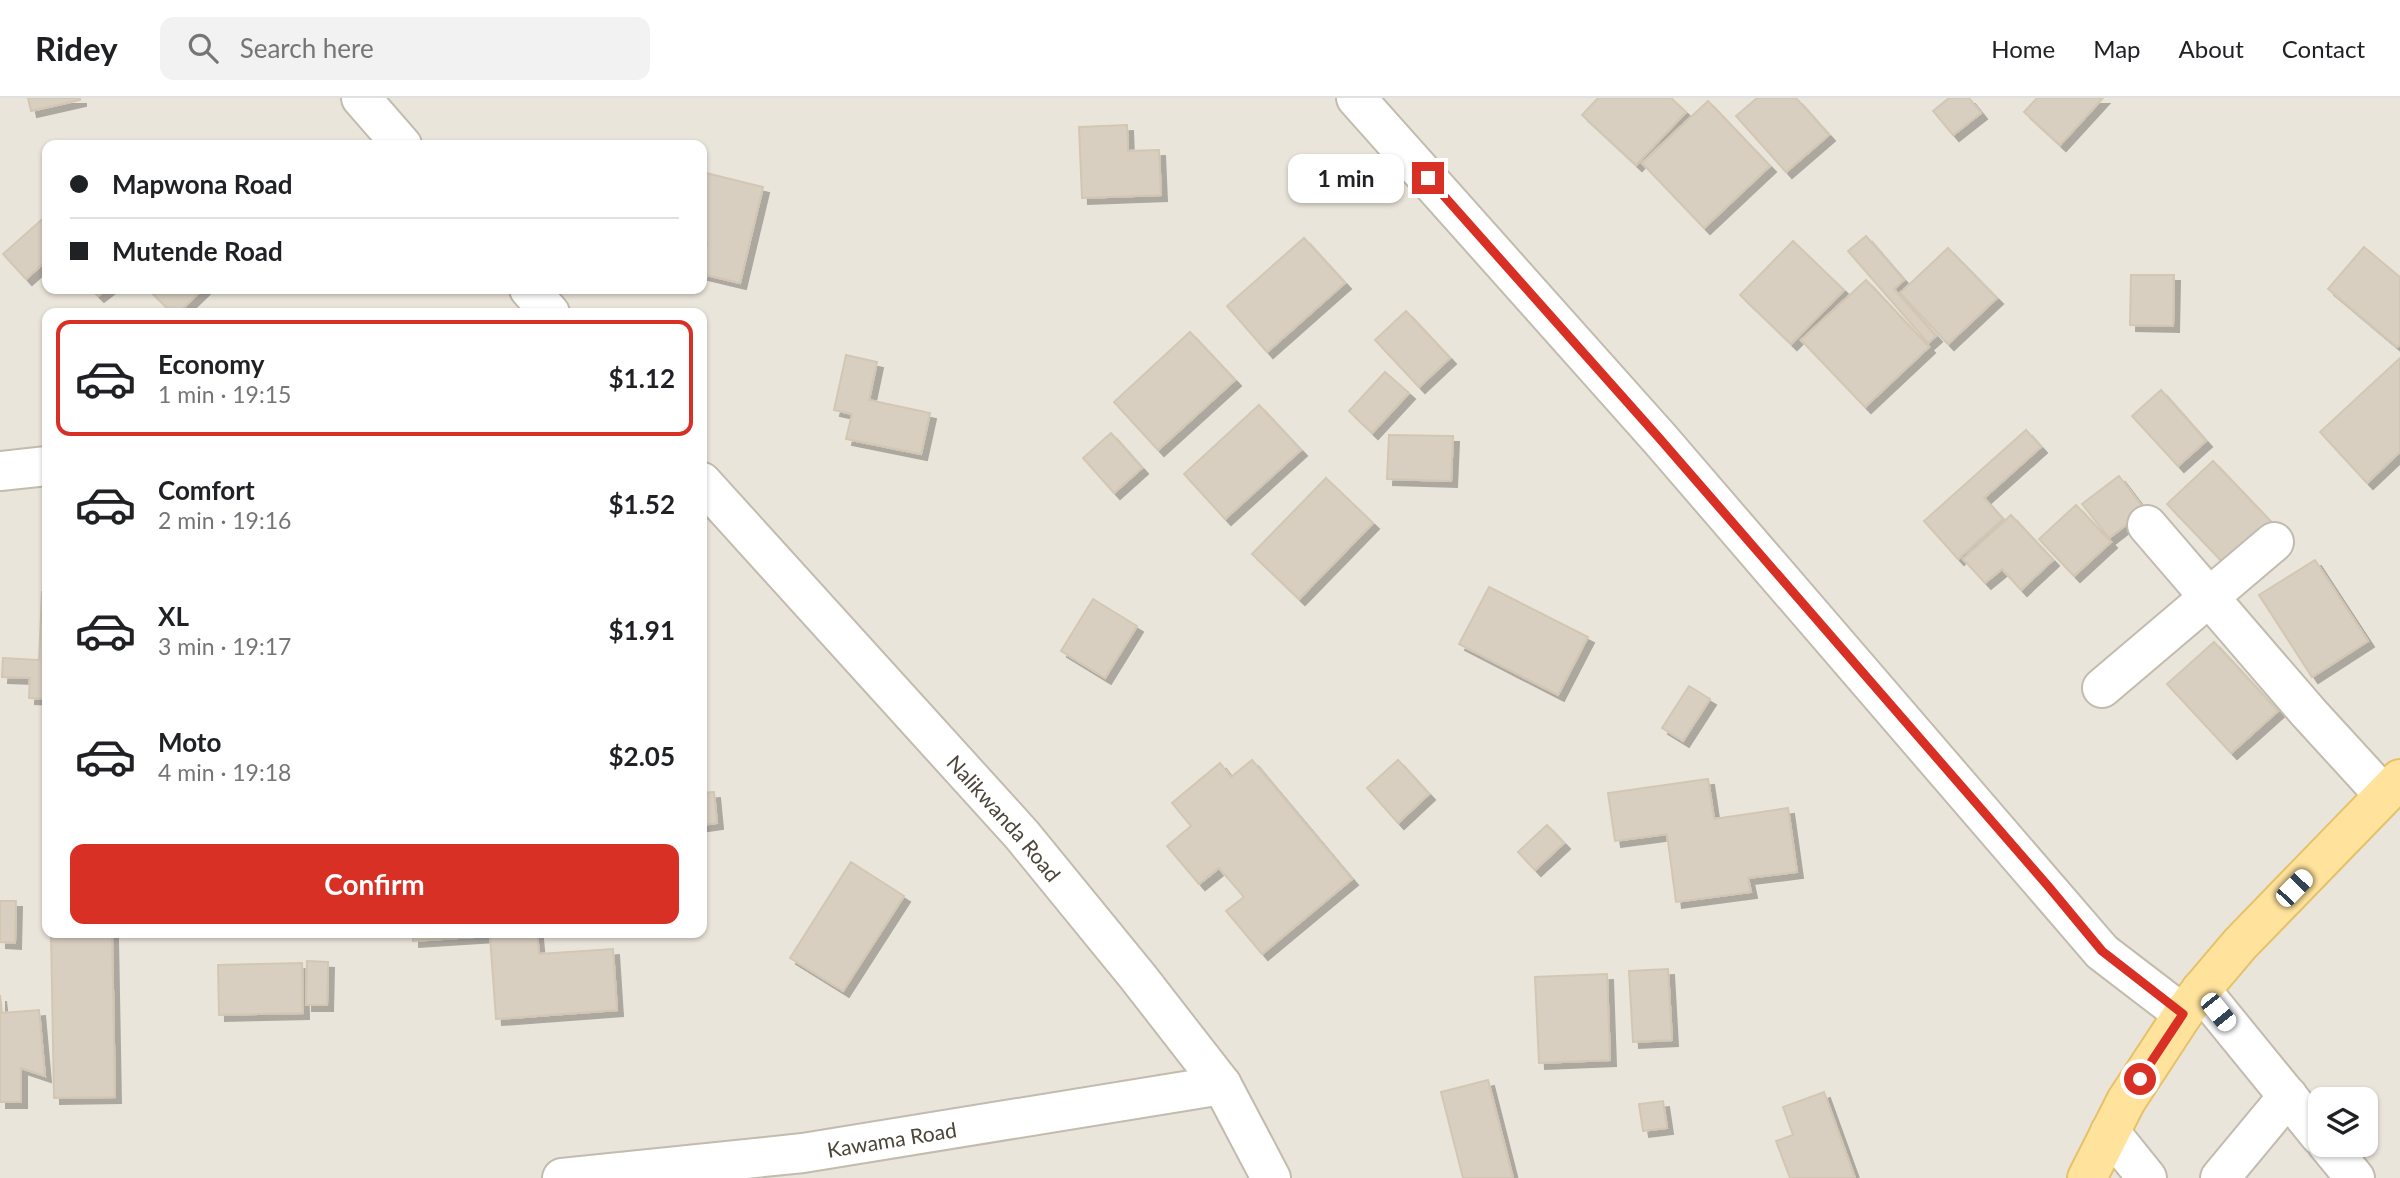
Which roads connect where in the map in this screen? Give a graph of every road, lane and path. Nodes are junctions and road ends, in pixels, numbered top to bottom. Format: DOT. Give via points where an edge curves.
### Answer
graph roads {
  1 [pos="361,98"];
  2 [pos="1356,98"];
  3 [pos="398,140"];
  4 [pos="533,294"];
  5 [pos="546,308"];
  6 [pos="42,467"];
  7 [pos="0,471"];
  8 [pos="707,488"];
  9 [pos="2147,525"];
  10 [pos="2274,542"];
  11 [pos="2208,596"];
  12 [pos="2102,688"];
  13 [pos="2392,787"];
  14 [pos="2192,1002"];
  15 [pos="1222,1085"];
  16 [pos="2288,1096"];
  17 [pos="2308,1121"];
  18 [pos="2110,1132"];
  19 [pos="2338,1157"];
  20 [pos="804,1166"];
  21 [pos="562,1178"];
  22 [pos="1271,1178"];
  23 [pos="2087,1178"];
  24 [pos="2147,1178"];
  25 [pos="2220,1178"];
  26 [pos="2355,1178"];
  1 -- 3 [label="street"];
  2 -- 14 [label="street" via="1660,439 2102,951"];
  4 -- 5 [label="street"];
  6 -- 7 [label="street"];
  8 -- 15 [label="street, Nalikwanda Road" via="1022,835"];
  9 -- 11 [label="street"];
  10 -- 11 [label="street"];
  11 -- 12 [label="street"];
  11 -- 13 [label="street" via="2308,712"];
  13 -- 14 [label="main road" via="2240,944"];
  14 -- 16 [label="street"];
  14 -- 18 [label="main road"];
  15 -- 20 [label="street, Kawama Road"];
  15 -- 22 [label="street, Nalikwanda Road"];
  16 -- 17 [label="street"];
  16 -- 25 [label="street"];
  18 -- 23 [label="main road"];
  18 -- 24 [label="street"];
  19 -- 26 [label="street"];
  20 -- 21 [label="street, Kawama Road"];
}
